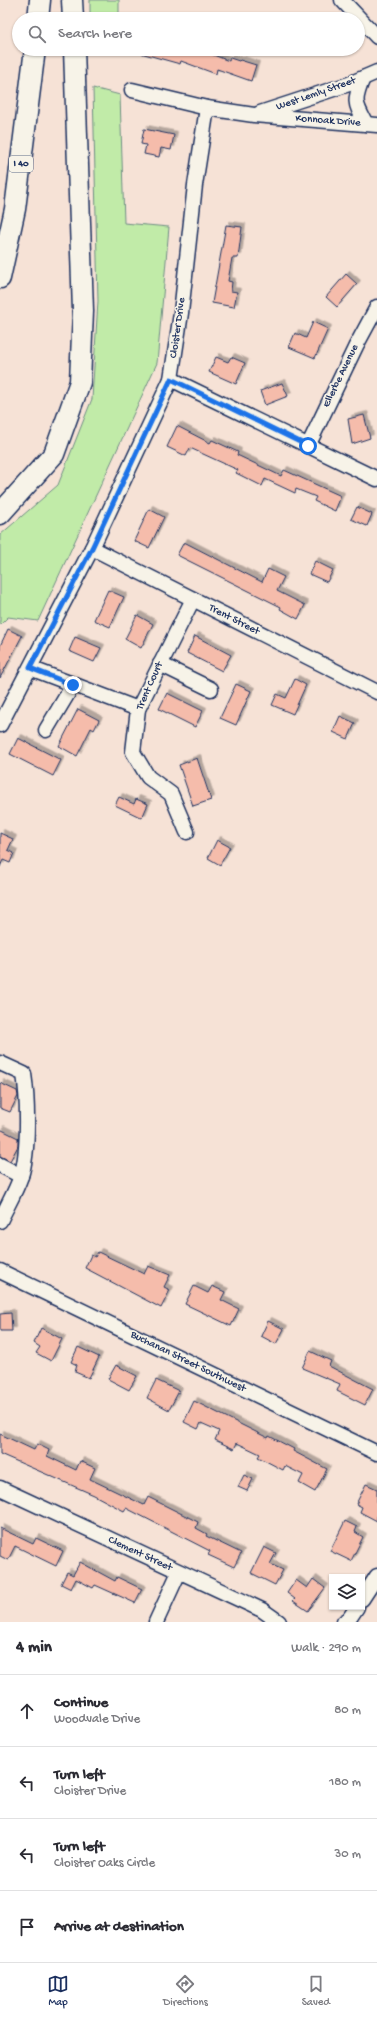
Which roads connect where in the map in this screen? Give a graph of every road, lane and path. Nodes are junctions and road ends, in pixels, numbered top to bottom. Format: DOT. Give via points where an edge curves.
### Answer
graph roads {
  1 [pos="40,0"];
  2 [pos="72,0"];
  3 [pos="342,0"];
  4 [pos="39,12"];
  5 [pos="73,12"];
  6 [pos="353,12"];
  7 [pos="365,24"];
  8 [pos="377,37"];
  9 [pos="34,56"];
  10 [pos="74,56"];
  11 [pos="377,72"];
  12 [pos="363,78"];
  13 [pos="132,90"];
  14 [pos="207,108"];
  15 [pos="254,115"];
  16 [pos="372,124"];
  17 [pos="0,278"];
  18 [pos="377,307"];
  19 [pos="171,379"];
  20 [pos="308,446"];
  21 [pos="377,479"];
  22 [pos="0,514"];
  23 [pos="92,548"];
  24 [pos="193,599"];
  25 [pos="160,664"];
  26 [pos="30,668"];
  27 [pos="73,685"];
  28 [pos="211,689"];
  29 [pos="377,692"];
  30 [pos="133,707"];
  31 [pos="0,725"];
  32 [pos="46,730"];
  33 [pos="187,832"];
  34 [pos="0,1063"];
  35 [pos="0,1166"];
  36 [pos="21,1176"];
  37 [pos="0,1221"];
  38 [pos="0,1271"];
  39 [pos="377,1453"];
  40 [pos="0,1488"];
  41 [pos="179,1572"];
  42 [pos="377,1576"];
  43 [pos="365,1594"];
  44 [pos="355,1610"];
  45 [pos="156,1622"];
  46 [pos="279,1622"];
  47 [pos="344,1622"];
  1 -- 4 [label="highway"];
  2 -- 5 [label="highway"];
  3 -- 6 [label="street"];
  7 -- 8 [label="street"];
  9 -- 17 [label="highway, I 40" via="15,209"];
  10 -- 22 [label="highway" via="83,311 80,382 54,454"];
  11 -- 12 [label="street, West Lemly Street"];
  12 -- 15 [label="street, West Lemly Street"];
  12 -- 16 [label="street" via="356,104"];
  13 -- 14 [label="street, Konnoak Drive"];
  14 -- 15 [label="street, Konnoak Drive"];
  14 -- 19 [label="street, Cloister Drive"];
  15 -- 16 [label="street, Konnoak Drive"];
  18 -- 20 [label="street, Ellerbe Avenue"];
  19 -- 20 [label="street"];
  19 -- 23 [label="street, Cloister Drive"];
  20 -- 21 [label="street"];
  23 -- 24 [label="street, Trent Street"];
  23 -- 26 [label="street, Cloister Drive"];
  24 -- 25 [label="street, Trent Court"];
  24 -- 29 [label="street, Trent Street"];
  25 -- 28 [label="street"];
  25 -- 30 [label="street, Trent Court"];
  26 -- 27 [label="street"];
  26 -- 31 [label="street, Cloister Drive"];
  27 -- 30 [label="street"];
  27 -- 32 [label="street"];
  30 -- 33 [label="street, Trent Court" via="133,752 148,777 171,794"];
  34 -- 36 [label="street" via="24,1074 26,1124"];
  35 -- 36 [label="street"];
  36 -- 37 [label="street"];
  38 -- 39 [label="street, Buchanan Street Southwest"];
  40 -- 41 [label="street, Clement Street"];
  41 -- 45 [label="street"];
  41 -- 46 [label="street, Clement Street" via="262,1610"];
  42 -- 43 [label="street"];
  44 -- 47 [label="street"];
}
